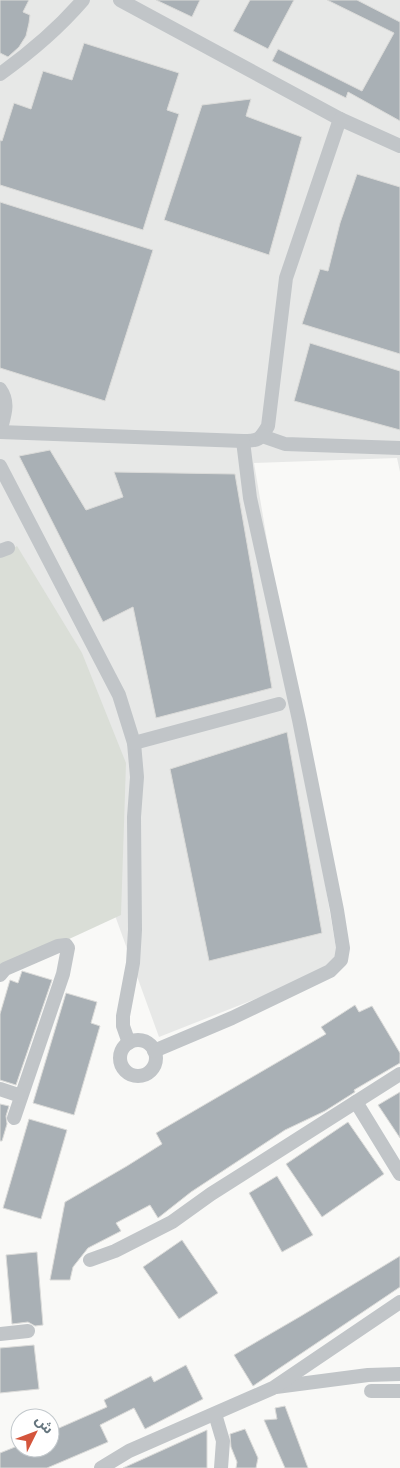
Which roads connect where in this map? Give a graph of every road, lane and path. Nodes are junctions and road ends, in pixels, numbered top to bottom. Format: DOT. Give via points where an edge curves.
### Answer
graph roads {
  1 [pos="83,0"];
  2 [pos="120,0"];
  3 [pos="0,74"];
  4 [pos="340,119"];
  5 [pos="400,146"];
  6 [pos="0,389"];
  7 [pos="0,432"];
  8 [pos="262,436"];
  9 [pos="243,441"];
  10 [pos="400,448"];
  11 [pos="0,466"];
  12 [pos="278,704"];
  13 [pos="134,743"];
  14 [pos="0,975"];
  15 [pos="129,1044"];
  16 [pos="154,1051"];
  17 [pos="400,1074"];
  18 [pos="0,1089"];
  19 [pos="21,1096"];
  20 [pos="356,1102"];
  21 [pos="14,1118"];
  22 [pos="400,1174"];
  23 [pos="90,1260"];
  24 [pos="400,1302"];
  25 [pos="28,1331"];
  26 [pos="0,1334"];
  27 [pos="400,1374"];
  28 [pos="273,1388"];
  29 [pos="371,1391"];
  30 [pos="400,1391"];
  31 [pos="215,1414"];
  32 [pos="102,1468"];
  33 [pos="221,1468"];
  1 -- 3 [label="street" via="32,51"];
  2 -- 4 [label="street"];
  4 -- 5 [label="street"];
  4 -- 8 [label="street" via="286,278 268,426"];
  6 -- 7 [label="street" via="6,406"];
  7 -- 9 [label="street"];
  8 -- 9 [label="street" via="256,441"];
  8 -- 10 [label="street" via="290,444"];
  9 -- 16 [label="street" via="250,498 300,720 343,948 341,960 330,971"];
  11 -- 13 [label="street" via="119,694"];
  12 -- 13 [label="street"];
  13 -- 15 [label="street" via="137,777 135,930 133,963 123,1016"];
  14 -- 19 [label="street" via="5,969 58,946 66,945 68,948"];
  15 -- 16 [label="street" via="143,1042"];
  15 -- 16 [label="street" via="122,1051 121,1061 125,1070 133,1075 143,1076 151,1070 156,1061"];
  17 -- 20 [label="street"];
  18 -- 19 [label="street"];
  19 -- 21 [label="street"];
  20 -- 22 [label="street"];
  20 -- 23 [label="street" via="172,1222"];
  24 -- 28 [label="street"];
  25 -- 26 [label="street"];
  27 -- 28 [label="street" via="368,1375"];
  28 -- 31 [label="street"];
  29 -- 30 [label="street"];
  31 -- 32 [label="street" via="130,1451"];
  31 -- 33 [label="street" via="223,1441"];
}
